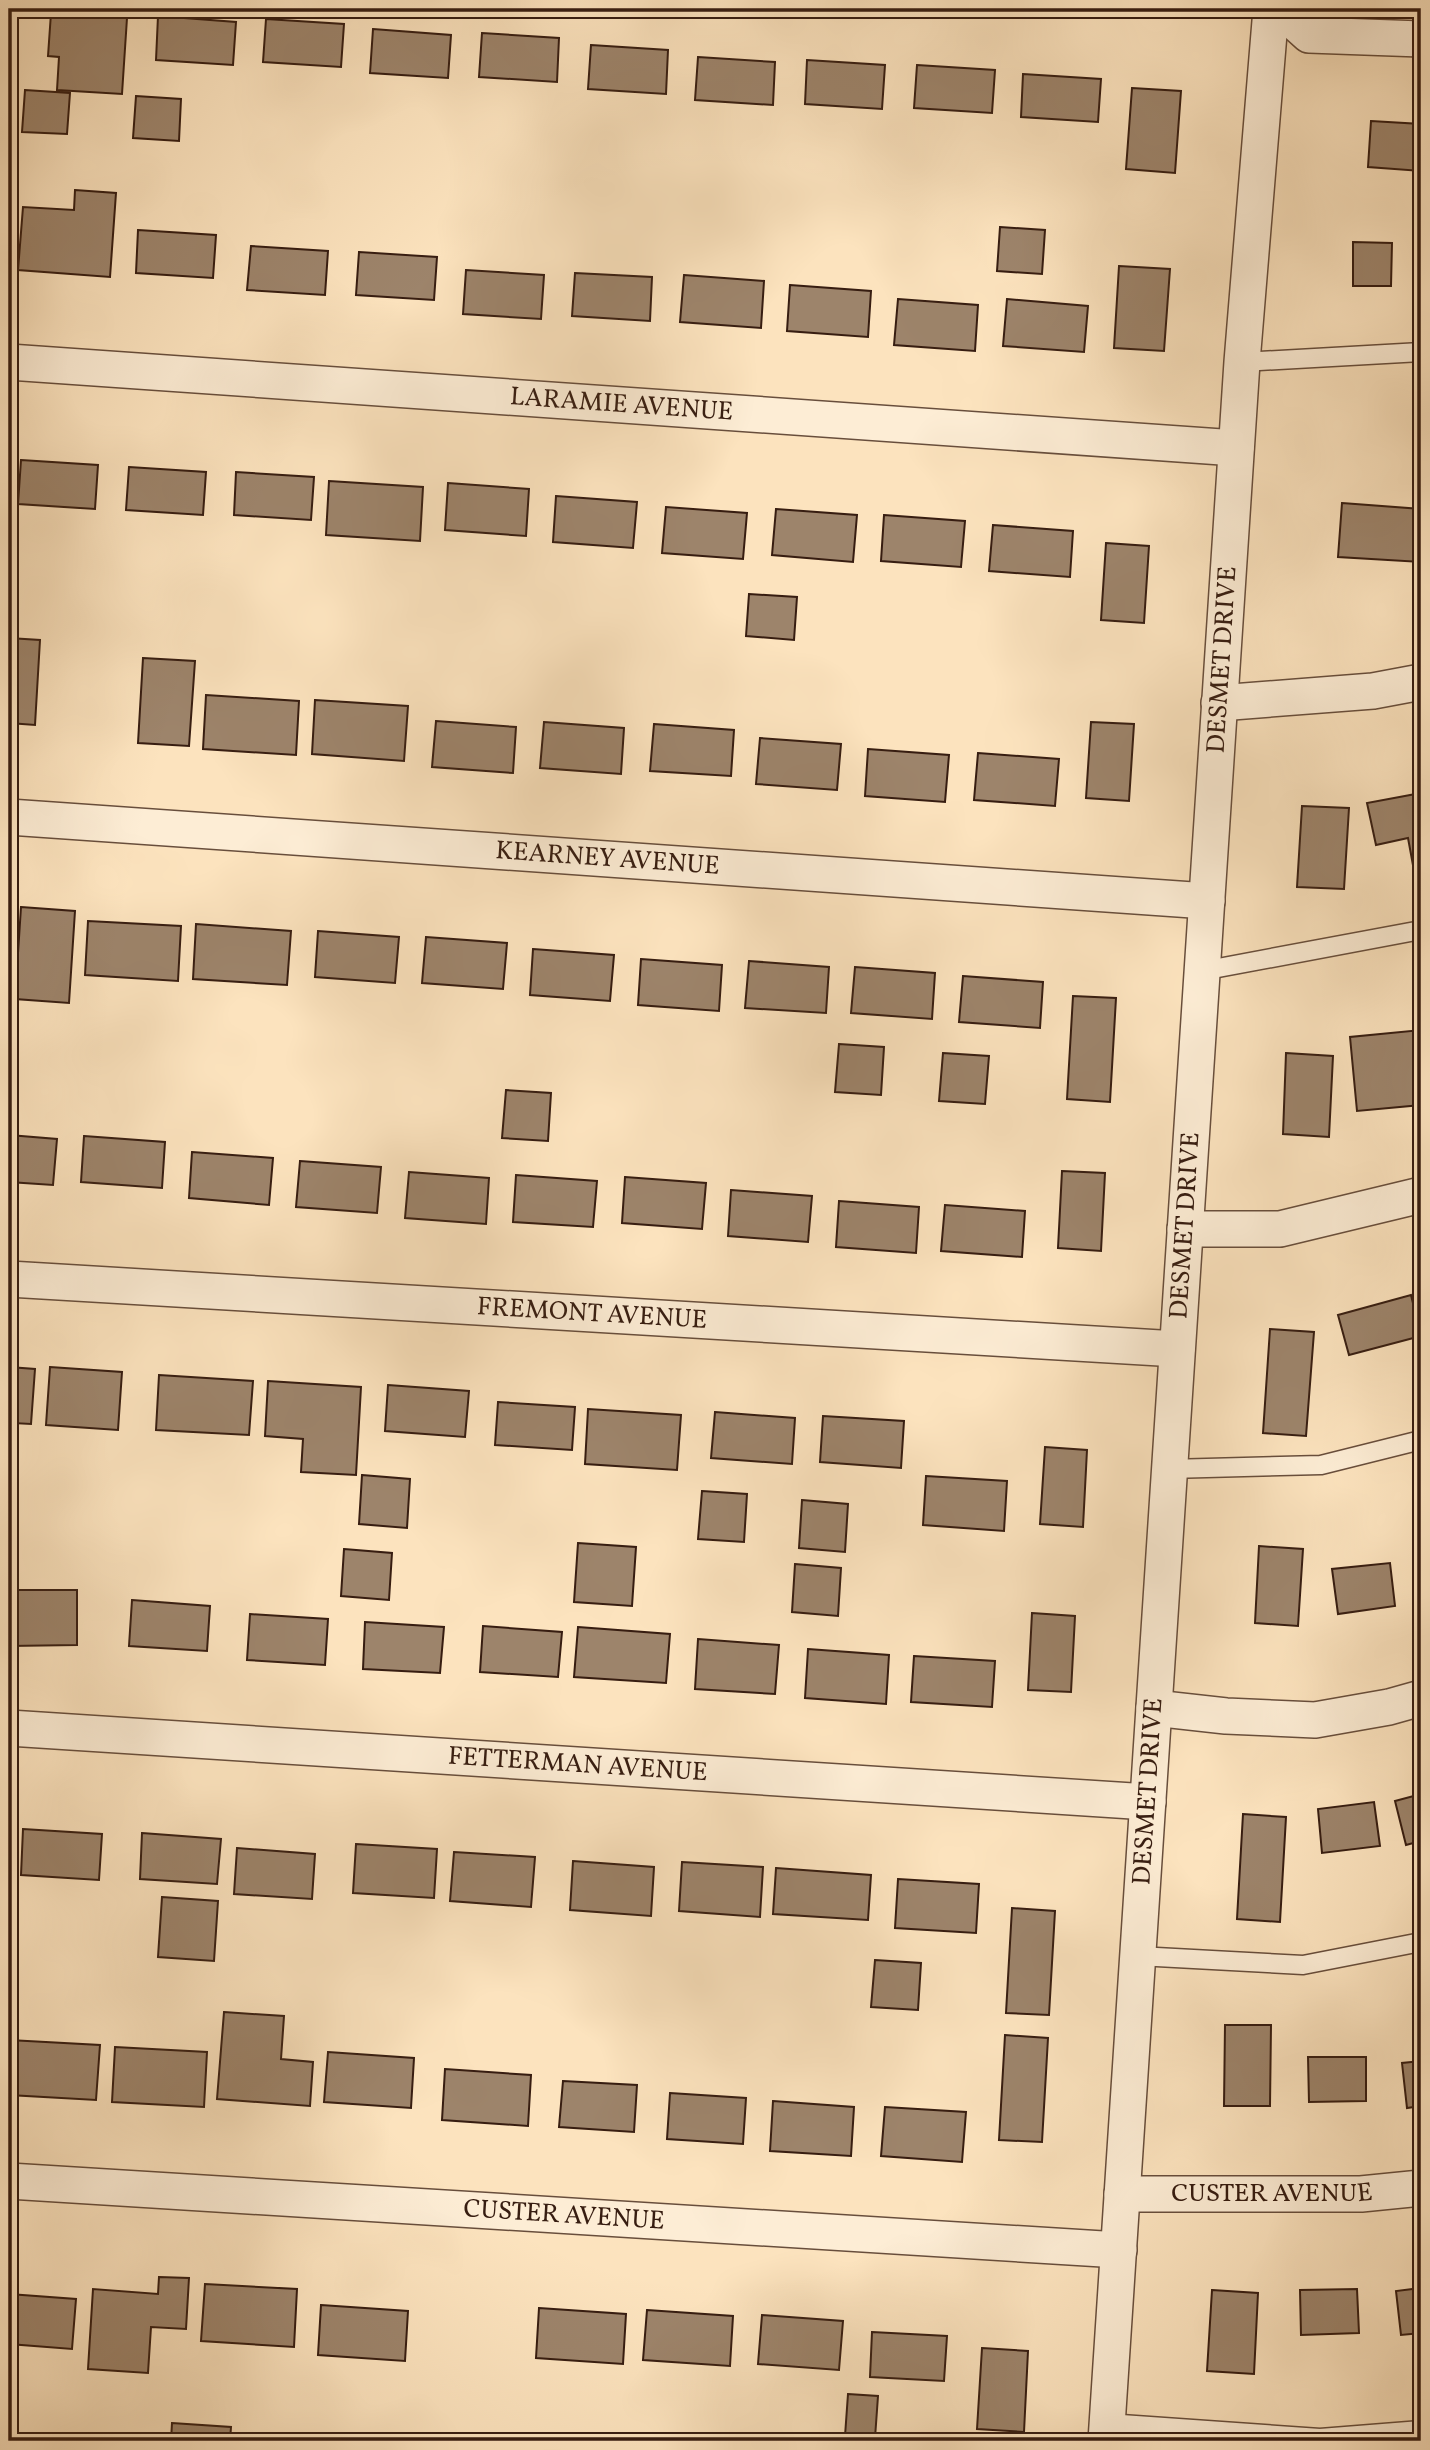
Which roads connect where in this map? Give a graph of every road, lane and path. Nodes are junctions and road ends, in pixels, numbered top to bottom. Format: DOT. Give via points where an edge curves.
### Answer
graph roads {
  1 [pos="1271,9"];
  2 [pos="1280,9"];
  3 [pos="1421,38"];
  4 [pos="1421,352"];
  5 [pos="9,362"];
  6 [pos="1241,362"];
  7 [pos="1236,448"];
  8 [pos="1421,682"];
  9 [pos="1219,703"];
  10 [pos="9,817"];
  11 [pos="1206,901"];
  12 [pos="1421,930"];
  13 [pos="1202,971"];
  14 [pos="1421,1195"];
  15 [pos="1185,1229"];
  16 [pos="9,1279"];
  17 [pos="1177,1349"];
  18 [pos="1421,1440"];
  19 [pos="1169,1469"];
  20 [pos="1421,1698"];
  21 [pos="1154,1708"];
  22 [pos="9,1728"];
  23 [pos="1148,1802"];
  24 [pos="1421,1942"];
  25 [pos="1138,1956"];
  26 [pos="9,2181"];
  27 [pos="1421,2188"];
  28 [pos="1122,2194"];
  29 [pos="1119,2250"];
  30 [pos="1421,2430"];
  31 [pos="1107,2432"];
  1 -- 6 [label="street, DESMET DRIVE"];
  2 -- 3 [label="street" via="1309,35"];
  4 -- 6 [label="lane"];
  5 -- 7 [label="street, LARAMIE AVENUE"];
  6 -- 7 [label="street, DESMET DRIVE"];
  7 -- 9 [label="street, DESMET DRIVE"];
  8 -- 9 [label="street" via="1373,691"];
  9 -- 11 [label="street, DESMET DRIVE"];
  10 -- 11 [label="street, KEARNEY AVENUE"];
  11 -- 13 [label="street, DESMET DRIVE"];
  12 -- 13 [label="lane"];
  13 -- 15 [label="street, DESMET DRIVE"];
  14 -- 15 [label="street" via="1280,1230"];
  15 -- 17 [label="street, DESMET DRIVE"];
  16 -- 17 [label="street, FREMONT AVENUE"];
  17 -- 19 [label="street, DESMET DRIVE"];
  18 -- 19 [label="lane" via="1321,1465"];
  19 -- 21 [label="street, DESMET DRIVE"];
  20 -- 21 [label="street" via="1315,1720"];
  21 -- 23 [label="street, DESMET DRIVE"];
  22 -- 23 [label="street, FETTERMAN AVENUE"];
  23 -- 25 [label="street, DESMET DRIVE"];
  24 -- 25 [label="lane" via="1303,1965"];
  25 -- 28 [label="street, DESMET DRIVE"];
  26 -- 29 [label="street, CUSTER AVENUE"];
  27 -- 28 [label="street, CUSTER AVENUE" via="1361,2194"];
  28 -- 29 [label="street, DESMET DRIVE"];
  29 -- 31 [label="street, DESMET DRIVE"];
  30 -- 31 [label="lane" via="1320,2438"];
}
